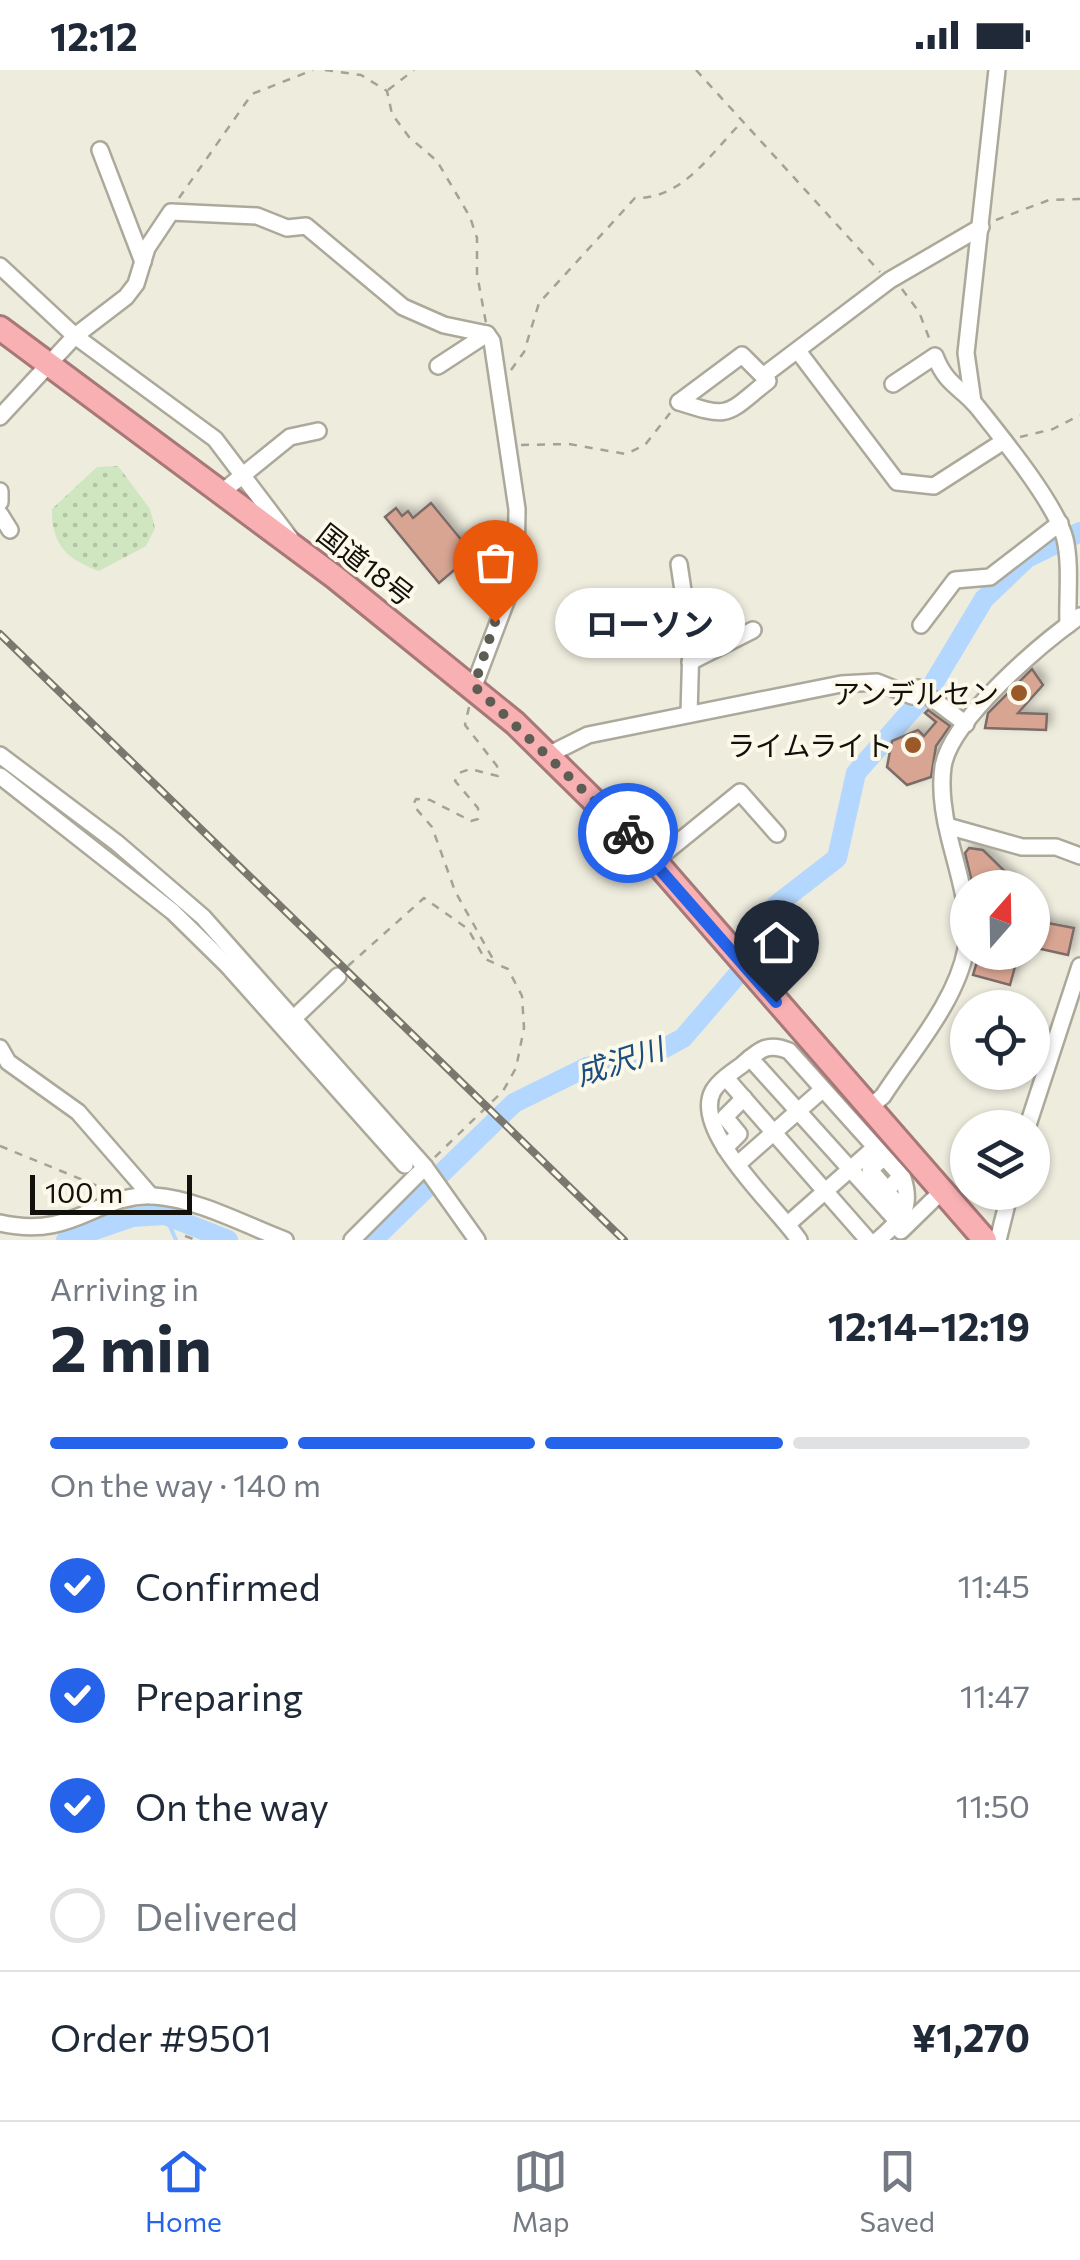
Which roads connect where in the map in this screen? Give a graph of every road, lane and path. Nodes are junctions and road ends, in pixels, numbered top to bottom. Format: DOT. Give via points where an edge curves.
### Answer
graph roads {
  1 [pos="313,70"];
  2 [pos="325,70"];
  3 [pos="414,70"];
  4 [pos="696,70"];
  5 [pos="997,70"];
  6 [pos="387,91"];
  7 [pos="742,122"];
  8 [pos="100,150"];
  9 [pos="1080,199"];
  10 [pos="170,212"];
  11 [pos="980,226"];
  12 [pos="143,262"];
  13 [pos="0,266"];
  14 [pos="890,280"];
  15 [pos="0,328"];
  16 [pos="486,334"];
  17 [pos="75,336"];
  18 [pos="798,351"];
  19 [pos="935,356"];
  20 [pos="50,364"];
  21 [pos="438,366"];
  22 [pos="763,376"];
  23 [pos="496,384"];
  24 [pos="893,384"];
  25 [pos="678,402"];
  26 [pos="973,402"];
  27 [pos="1080,415"];
  28 [pos="0,417"];
  29 [pos="318,431"];
  30 [pos="1004,442"];
  31 [pos="510,445"];
  32 [pos="246,474"];
  33 [pos="0,490"];
  34 [pos="222,492"];
  35 [pos="0,502"];
  36 [pos="0,514"];
  37 [pos="10,530"];
  38 [pos="1062,532"];
  39 [pos="298,549"];
  40 [pos="679,564"];
  41 [pos="1074,620"];
  42 [pos="921,624"];
  43 [pos="753,630"];
  44 [pos="690,662"];
  45 [pos="474,686"];
  46 [pos="689,714"];
  47 [pos="966,724"];
  48 [pos="548,755"];
  49 [pos="0,756"];
  50 [pos="0,776"];
  51 [pos="947,826"];
  52 [pos="777,834"];
  53 [pos="1080,856"];
  54 [pos="656,861"];
  55 [pos="495,961"];
  56 [pos="1080,966"];
  57 [pos="343,972"];
  58 [pos="292,1020"];
  59 [pos="0,1048"];
  60 [pos="750,1058"];
  61 [pos="726,1078"];
  62 [pos="822,1090"];
  63 [pos="744,1098"];
  64 [pos="868,1109"];
  65 [pos="1033,1110"];
  66 [pos="798,1112"];
  67 [pos="774,1133"];
  68 [pos="0,1146"];
  69 [pos="725,1148"];
  70 [pos="878,1153"];
  71 [pos="739,1163"];
  72 [pos="405,1165"];
  73 [pos="425,1167"];
  74 [pos="850,1169"];
  75 [pos="824,1192"];
  76 [pos="941,1192"];
  77 [pos="872,1194"];
  78 [pos="143,1198"];
  79 [pos="1006,1210"];
  80 [pos="893,1216"];
  81 [pos="788,1224"];
  82 [pos="0,1227"];
  83 [pos="6,1240"];
  84 [pos="187,1240"];
  85 [pos="196,1240"];
  86 [pos="286,1240"];
  87 [pos="352,1240"];
  88 [pos="477,1240"];
  89 [pos="799,1240"];
  90 [pos="868,1240"];
  91 [pos="878,1240"];
  92 [pos="892,1240"];
  93 [pos="985,1240"];
  94 [pos="998,1240"];
  1 -- 10 [label="path" via="252,94"];
  2 -- 6 [label="path" via="361,75"];
  3 -- 6 [label="path"];
  4 -- 7 [label="path"];
  5 -- 11 [label="street"];
  6 -- 16 [label="path" via="392,114 437,161 470,216"];
  7 -- 14 [label="path"];
  7 -- 23 [label="path" via="672,192 635,198 540,303 524,352"];
  8 -- 12 [label="street"];
  9 -- 11 [label="path" via="1049,200"];
  10 -- 12 [label="street"];
  10 -- 16 [label="street" via="306,226 402,307"];
  11 -- 14 [label="street"];
  11 -- 26 [label="street" via="966,353"];
  12 -- 17 [label="street" via="126,297"];
  13 -- 17 [label="street"];
  14 -- 18 [label="street"];
  14 -- 19 [label="path" via="919,312"];
  15 -- 20 [label="highway, 国道18号"];
  16 -- 21 [label="street"];
  16 -- 23 [label="street"];
  17 -- 20 [label="street"];
  17 -- 32 [label="street" via="215,439"];
  18 -- 22 [label="street"];
  18 -- 30 [label="street" via="897,482 934,486"];
  19 -- 24 [label="street"];
  19 -- 26 [label="street" via="946,381"];
  20 -- 28 [label="street"];
  20 -- 34 [label="highway, 国道18号"];
  22 -- 25 [label="street" via="742,355"];
  22 -- 25 [label="street" via="768,382 720,415"];
  23 -- 31 [label="street"];
  25 -- 31 [label="path" via="645,445 626,454 570,444"];
  26 -- 30 [label="street"];
  27 -- 30 [label="path"];
  29 -- 32 [label="street" via="290,436"];
  30 -- 38 [label="street"];
  31 -- 45 [label="street" via="516,575"];
  32 -- 34 [label="street"];
  32 -- 39 [label="street"];
  33 -- 35 [label="street"];
  34 -- 39 [label="highway, 国道18号"];
  36 -- 37 [label="street"];
  38 -- 41 [label="street"];
  38 -- 42 [label="street" via="990,577 955,580"];
  39 -- 45 [label="highway, 国道18号"];
  40 -- 44 [label="street"];
  41 -- 47 [label="street" via="1021,660"];
  43 -- 44 [label="street"];
  44 -- 46 [label="street"];
  45 -- 48 [label="highway, 国道18号"];
  45 -- 55 [label="path" via="465,726 498,776 470,769 455,780 478,808 478,819 471,822 430,800 416,798 413,805 432,827 454,890"];
  46 -- 47 [label="street" via="878,682 912,696 926,694"];
  46 -- 48 [label="street" via="588,735"];
  47 -- 51 [label="street" via="943,764"];
  48 -- 54 [label="highway, 国道18号"];
  49 -- 58 [label="street" via="164,881"];
  50 -- 72 [label="street" via="174,912"];
  51 -- 53 [label="street"];
  51 -- 64 [label="street" via="967,946 956,982 884,1096"];
  52 -- 54 [label="street" via="740,792"];
  54 -- 64 [label="highway, 国道18号"];
  55 -- 57 [label="path" via="485,959 468,929 424,898"];
  55 -- 73 [label="path" via="508,969 522,996 516,1068 484,1114"];
  56 -- 65 [label="street"];
  57 -- 58 [label="street"];
  58 -- 73 [label="street"];
  59 -- 78 [label="street" via="8,1062 78,1112"];
  60 -- 61 [label="street"];
  60 -- 62 [label="street" via="774,1045 789,1051"];
  60 -- 66 [label="street"];
  61 -- 63 [label="street"];
  61 -- 69 [label="street" via="712,1093 708,1118"];
  62 -- 66 [label="street"];
  62 -- 70 [label="street"];
  63 -- 67 [label="street"];
  63 -- 69 [label="street" via="725,1117 739,1134"];
  64 -- 76 [label="highway, 国道18号"];
  66 -- 67 [label="street"];
  66 -- 74 [label="street"];
  67 -- 71 [label="street"];
  67 -- 75 [label="street"];
  68 -- 78 [label="path" via="71,1178"];
  69 -- 71 [label="street"];
  70 -- 74 [label="street"];
  70 -- 77 [label="street" via="870,1170 882,1184"];
  70 -- 80 [label="street" via="902,1176 909,1205"];
  71 -- 81 [label="street"];
  73 -- 87 [label="street"];
  73 -- 88 [label="street"];
  74 -- 75 [label="street"];
  74 -- 77 [label="street"];
  75 -- 81 [label="street"];
  75 -- 90 [label="street"];
  76 -- 92 [label="street"];
  76 -- 93 [label="highway, 国道18号"];
  77 -- 80 [label="street"];
  78 -- 82 [label="street" via="50,1230"];
  78 -- 86 [label="street" via="184,1202"];
  79 -- 94 [label="street"];
  80 -- 91 [label="street"];
  81 -- 89 [label="street"];
  82 -- 83 [label="street"];
  84 -- 85 [label="path"];
}
